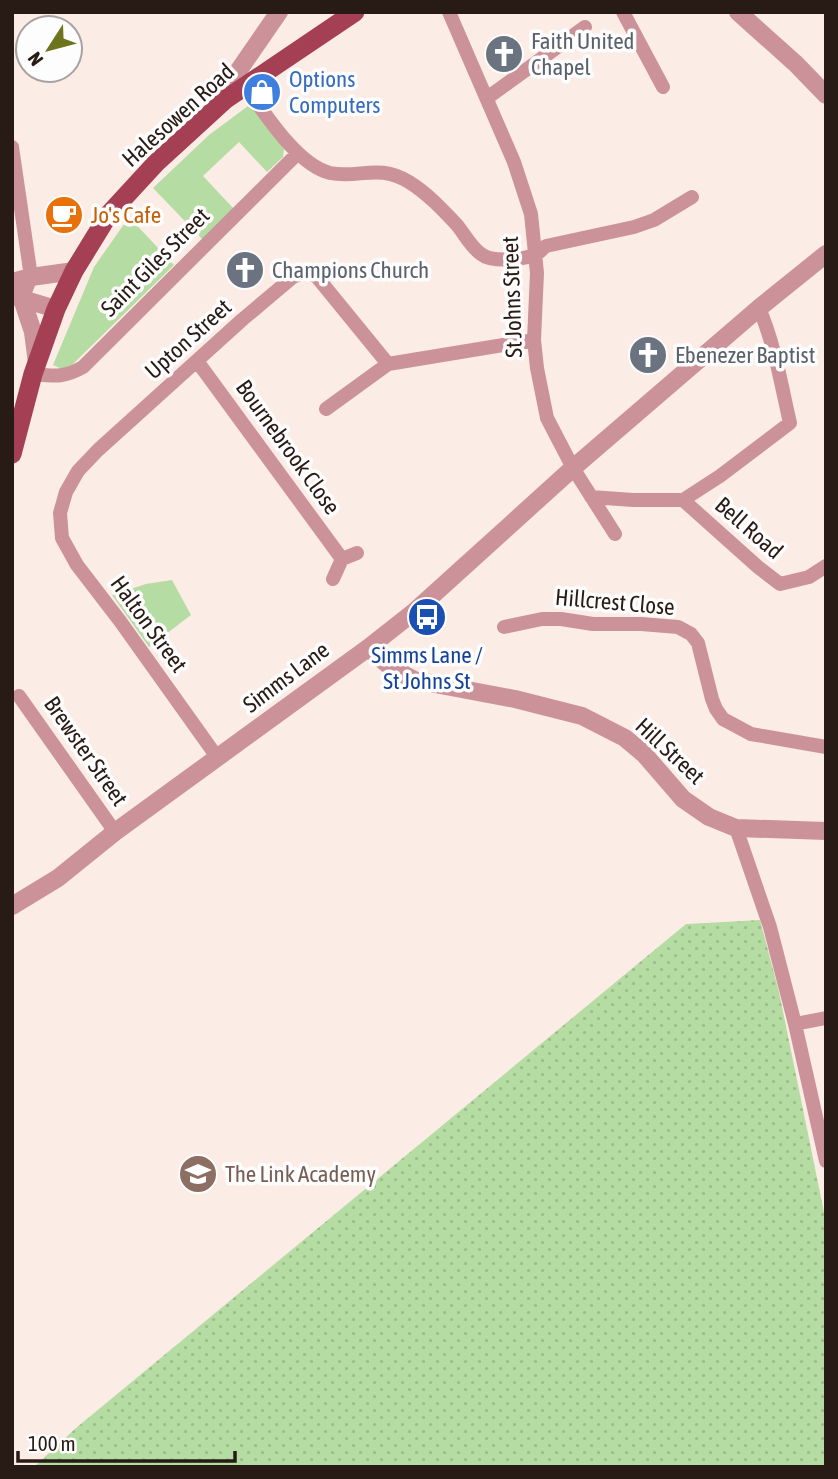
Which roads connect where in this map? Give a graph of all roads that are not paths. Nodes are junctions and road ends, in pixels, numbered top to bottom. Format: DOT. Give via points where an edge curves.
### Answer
graph roads {
  1 [pos="279,12"];
  2 [pos="355,12"];
  3 [pos="449,12"];
  4 [pos="622,12"];
  5 [pos="738,12"];
  6 [pos="585,27"];
  7 [pos="264,34"];
  8 [pos="274,67"];
  9 [pos="245,86"];
  10 [pos="663,87"];
  11 [pos="826,94"];
  12 [pos="487,99"];
  13 [pos="226,100"];
  14 [pos="12,147"];
  15 [pos="298,153"];
  16 [pos="692,197"];
  17 [pos="536,254"];
  18 [pos="826,254"];
  19 [pos="74,271"];
  20 [pos="31,277"];
  21 [pos="12,282"];
  22 [pos="17,298"];
  23 [pos="759,308"];
  24 [pos="56,309"];
  25 [pos="534,340"];
  26 [pos="197,362"];
  27 [pos="388,364"];
  28 [pos="35,369"];
  29 [pos="326,409"];
  30 [pos="12,454"];
  31 [pos="573,468"];
  32 [pos="591,497"];
  33 [pos="683,500"];
  34 [pos="60,513"];
  35 [pos="615,534"];
  36 [pos="357,553"];
  37 [pos="342,559"];
  38 [pos="826,566"];
  39 [pos="333,579"];
  40 [pos="504,627"];
  41 [pos="368,648"];
  42 [pos="19,696"];
  43 [pos="826,747"];
  44 [pos="217,757"];
  45 [pos="736,828"];
  46 [pos="826,831"];
  47 [pos="115,832"];
  48 [pos="12,906"];
  49 [pos="826,1018"];
  50 [pos="795,1024"];
  51 [pos="826,1160"];
  1 -- 7 [label="street"];
  2 -- 8 [label="main road, Halesowen Road"];
  3 -- 12 [label="street, St Johns Street"];
  4 -- 10 [label="street"];
  5 -- 11 [label="street"];
  6 -- 12 [label="street"];
  7 -- 8 [label="street" via="263,49"];
  7 -- 13 [label="street" via="232,80"];
  8 -- 9 [label="main road, Halesowen Road"];
  9 -- 13 [label="main road, Halesowen Road"];
  9 -- 15 [label="street"];
  12 -- 17 [label="street, St Johns Street" via="531,215"];
  13 -- 19 [label="main road, Halesowen Road" via="147,172 109,214"];
  14 -- 20 [label="street"];
  15 -- 17 [label="street" via="329,173 373,172 408,182 490,259"];
  15 -- 28 [label="street, Saint Giles Street" via="83,367 56,377"];
  16 -- 17 [label="street" via="654,220 546,246"];
  17 -- 25 [label="street, St Johns Street"];
  18 -- 23 [label="street, Simms Lane"];
  19 -- 20 [label="street"];
  19 -- 24 [label="main road, Halesowen Road"];
  20 -- 21 [label="street"];
  20 -- 22 [label="street"];
  22 -- 24 [label="street"];
  22 -- 28 [label="street" via="33,332"];
  23 -- 31 [label="street, Simms Lane"];
  23 -- 33 [label="street" via="774,349 790,424"];
  24 -- 28 [label="main road, Halesowen Road"];
  25 -- 27 [label="street"];
  25 -- 31 [label="street, St Johns Street" via="547,418"];
  26 -- 27 [label="street, Upton Street" via="283,286 307,271 317,277"];
  26 -- 34 [label="street, Upton Street" via="78,471"];
  26 -- 37 [label="street, Bournebrook Close"];
  27 -- 29 [label="street"];
  28 -- 30 [label="main road, Halesowen Road"];
  31 -- 32 [label="street, St Johns Street"];
  31 -- 41 [label="street, Simms Lane"];
  32 -- 33 [label="street"];
  32 -- 35 [label="street, St Johns Street"];
  33 -- 38 [label="street, Bell Road" via="780,584 809,578"];
  34 -- 44 [label="street, Halton Street" via="62,538 77,565"];
  36 -- 37 [label="street"];
  37 -- 39 [label="street"];
  40 -- 43 [label="street, Hillcrest Close" via="561,619 678,627 698,643 712,699 723,719 751,734"];
  41 -- 44 [label="street, Simms Lane"];
  41 -- 45 [label="street, Hill Street" via="414,680 582,716 625,738 683,799"];
  42 -- 47 [label="street, Brewster Street"];
  44 -- 47 [label="street, Simms Lane"];
  45 -- 46 [label="street, Hill Street"];
  45 -- 50 [label="street" via="770,927"];
  47 -- 48 [label="street, Simms Lane" via="58,878"];
  49 -- 50 [label="street"];
  50 -- 51 [label="street"];
}
